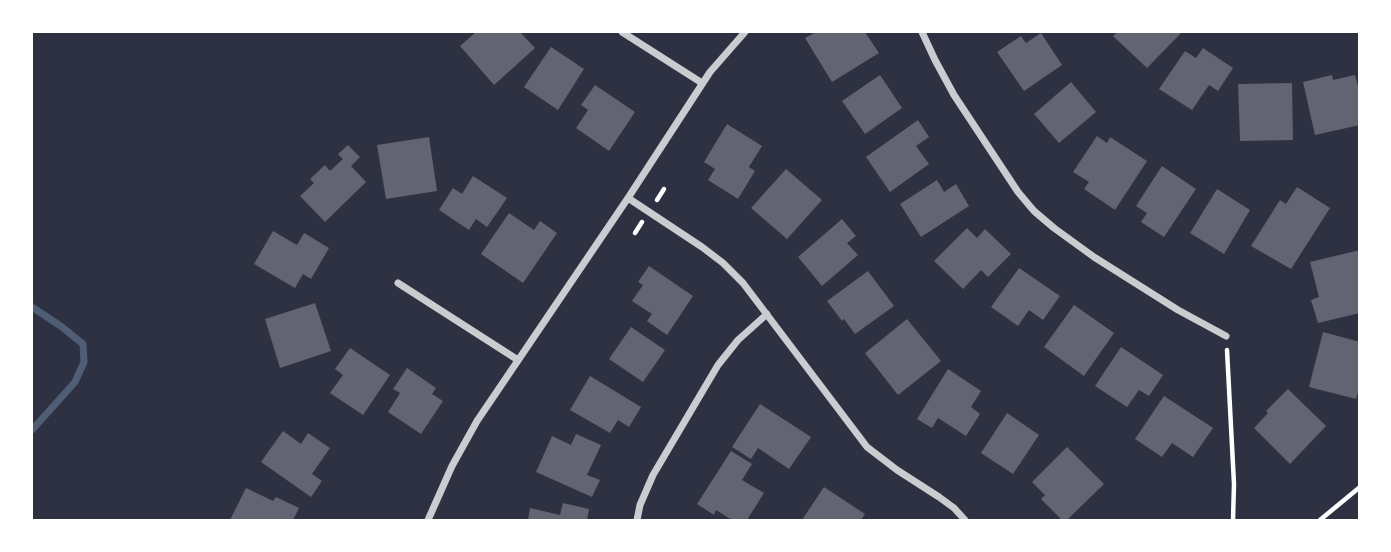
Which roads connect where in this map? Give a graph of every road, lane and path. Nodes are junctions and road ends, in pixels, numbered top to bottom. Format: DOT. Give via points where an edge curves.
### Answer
graph roads {
  1 [pos="622,32"];
  2 [pos="745,32"];
  3 [pos="922,32"];
  4 [pos="702,83"];
  5 [pos="628,198"];
  6 [pos="398,283"];
  7 [pos="767,314"];
  8 [pos="1226,336"];
  9 [pos="518,360"];
  10 [pos="1360,487"];
  11 [pos="428,520"];
  12 [pos="637,520"];
  13 [pos="965,520"];
  14 [pos="1233,520"];
  15 [pos="1320,520"];
  1 -- 4 [label="street"];
  2 -- 4 [label="street"];
  3 -- 8 [label="street" via="954,95 1034,211 1094,257"];
  4 -- 5 [label="street"];
  5 -- 7 [label="street" via="723,263"];
  5 -- 9 [label="street"];
  6 -- 9 [label="street"];
  7 -- 12 [label="street" via="718,365 653,475"];
  7 -- 13 [label="street" via="867,447"];
  8 -- 14 [label="path"];
  9 -- 11 [label="street" via="464,443"];
  10 -- 15 [label="path"];
}
